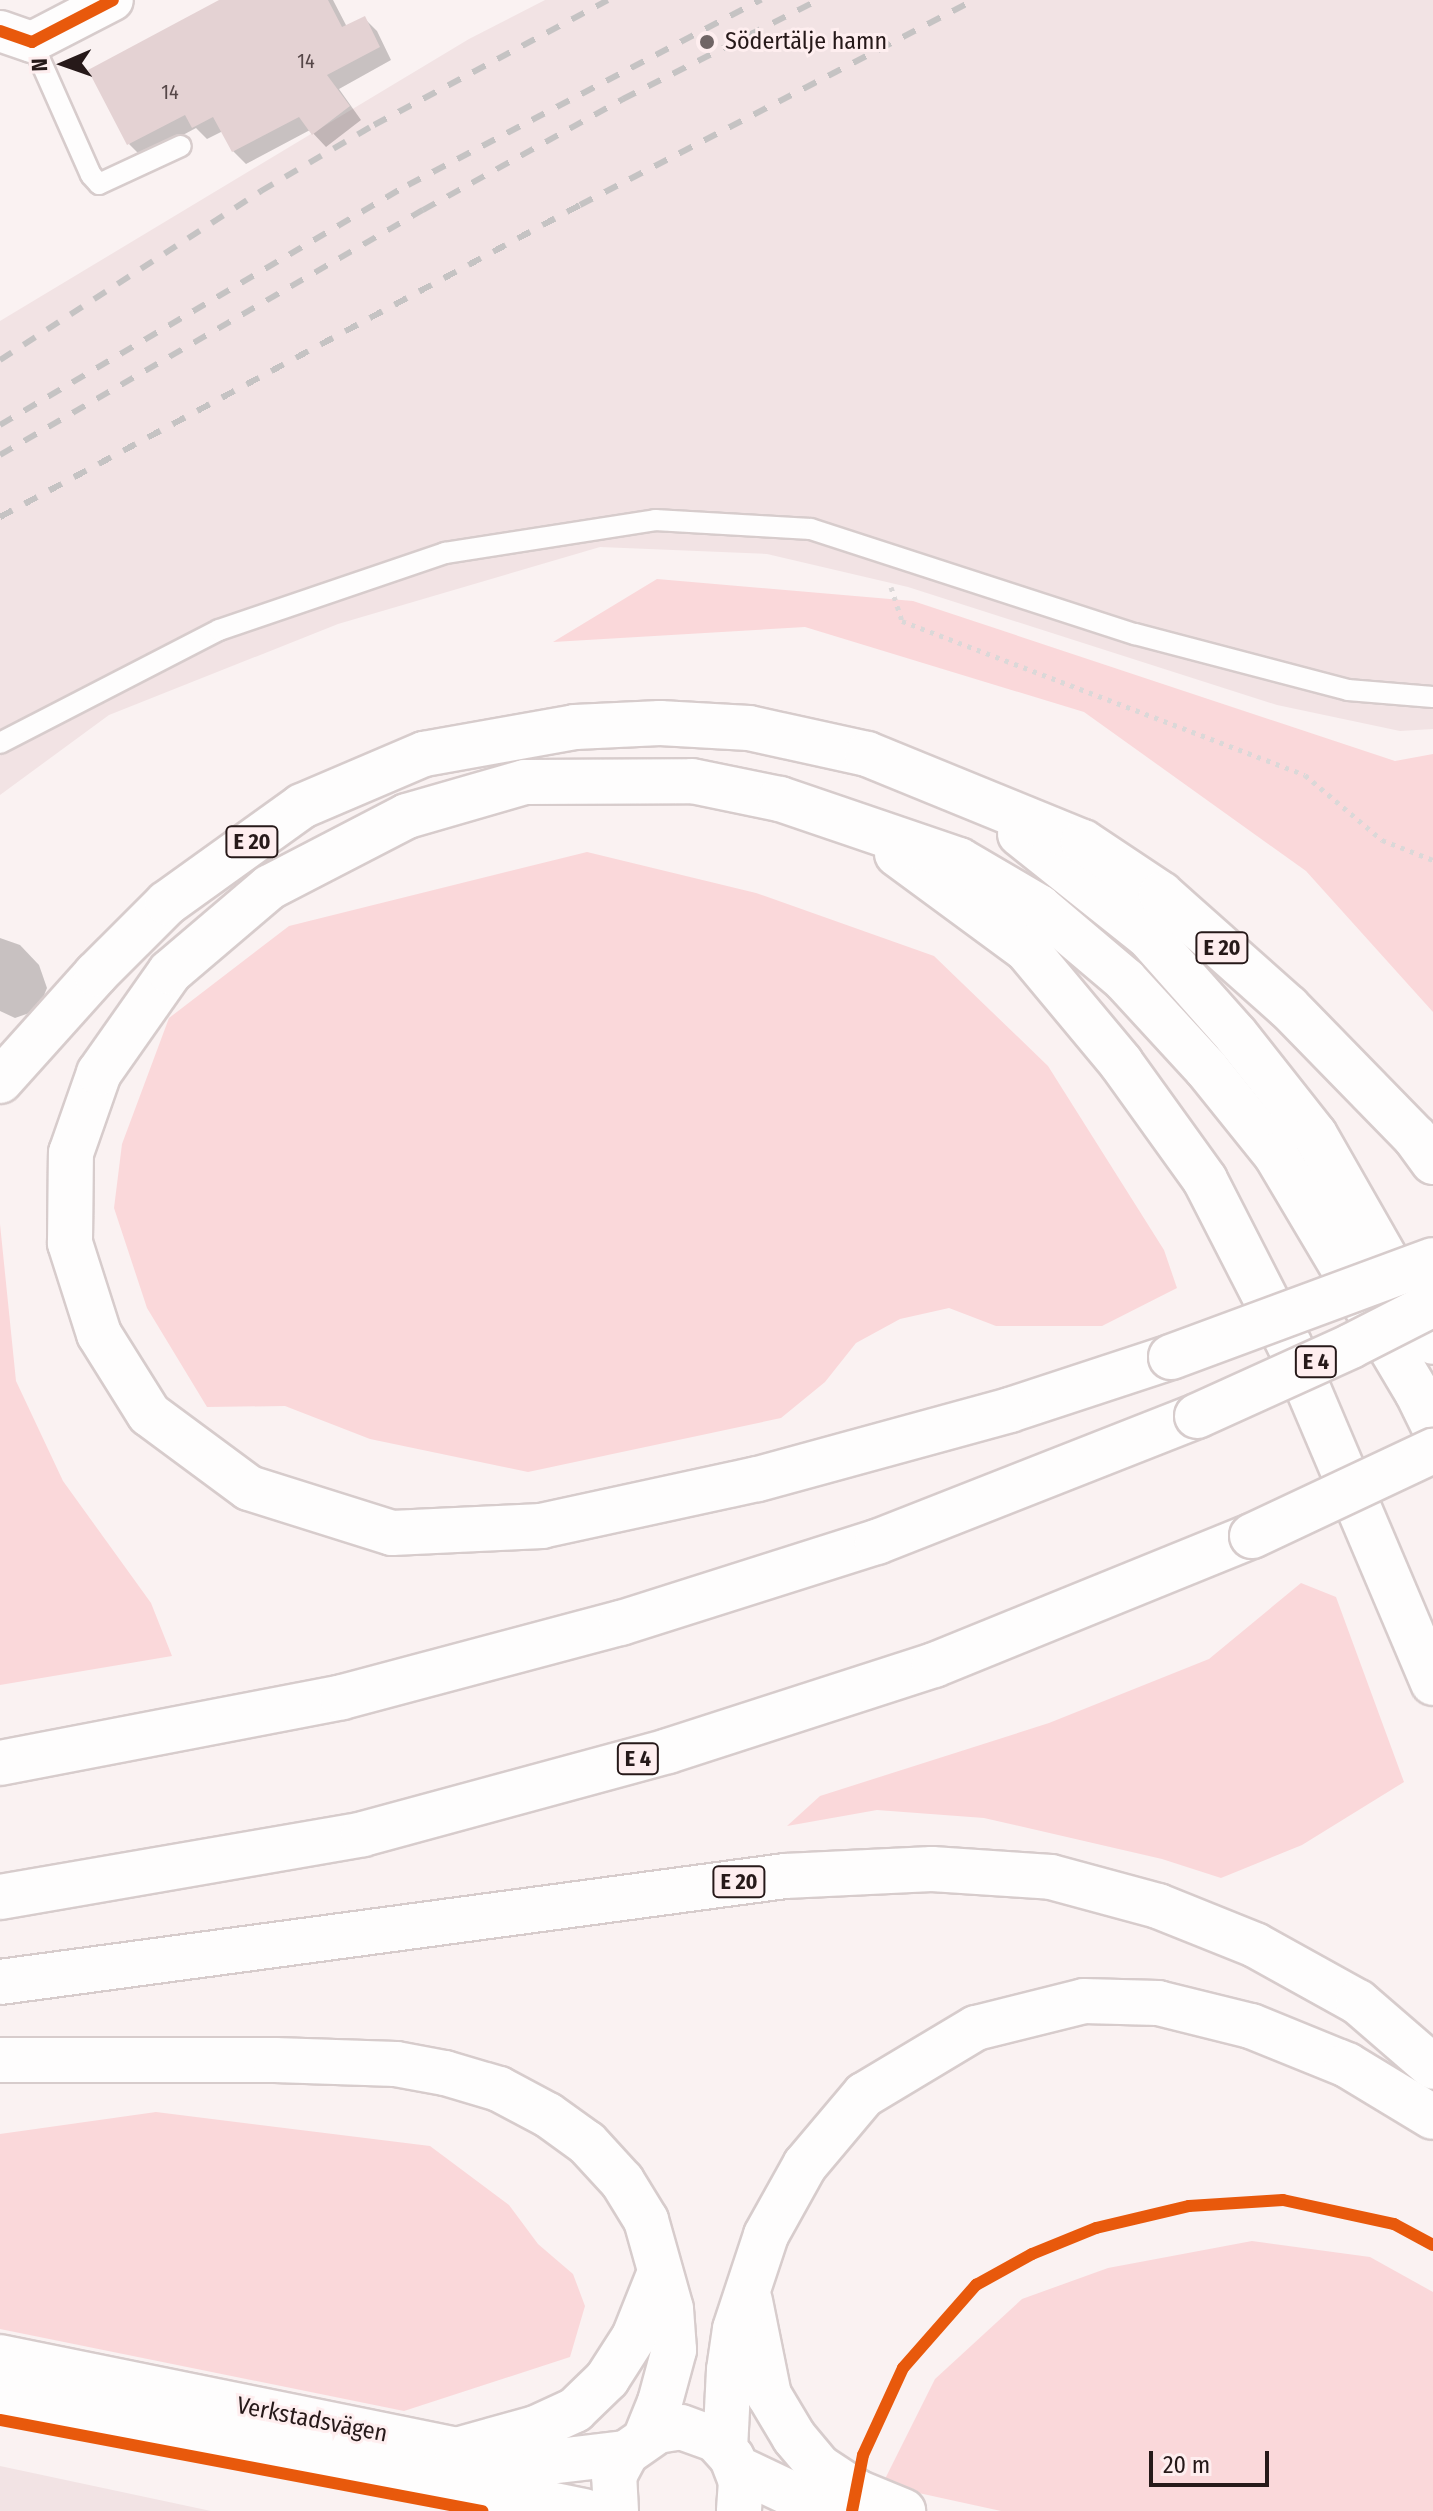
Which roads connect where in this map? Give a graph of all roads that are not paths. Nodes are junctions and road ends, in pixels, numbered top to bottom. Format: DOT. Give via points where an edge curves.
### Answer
graph roads {
  1 [pos="113,0"];
  2 [pos="16,37"];
  3 [pos="181,146"];
  4 [pos="1433,697"];
  5 [pos="0,743"];
  6 [pos="967,794"];
  7 [pos="852,824"];
  8 [pos="0,1081"];
  9 [pos="1433,1162"];
  10 [pos="1433,1260"];
  11 [pos="1433,1304"];
  12 [pos="1433,1342"];
  13 [pos="1433,1425"];
  14 [pos="1433,1451"];
  15 [pos="1433,1683"];
  16 [pos="0,1763"];
  17 [pos="0,1897"];
  18 [pos="0,1982"];
  19 [pos="0,2060"];
  20 [pos="1433,2067"];
  21 [pos="1433,2117"];
  22 [pos="660,2272"];
  23 [pos="748,2291"];
  24 [pos="0,2357"];
  25 [pos="0,2393"];
  26 [pos="636,2444"];
  27 [pos="457,2450"];
  28 [pos="731,2459"];
  29 [pos="584,2511"];
  30 [pos="616,2511"];
  31 [pos="739,2511"];
  32 [pos="828,2511"];
  33 [pos="903,2511"];
  1 -- 2 [label="street"];
  2 -- 3 [label="lane" via="99,184"];
  4 -- 5 [label="lane" via="1348,690 1135,634 811,529 655,520 445,553 219,630"];
  6 -- 8 [label="main road, E 20" via="867,754 749,728 660,723 575,727 424,754 302,806 167,903"];
  6 -- 9 [label="main road, E 20" via="1083,842 1161,894 1288,1007"];
  6 -- 12 [label="main road" via="1148,936 1236,1035 1315,1135"];
  7 -- 10 [label="main road, bridge" via="780,799 692,781 525,782 407,816 270,887 170,972 99,1073 71,1153 70,1243 99,1334 149,1414 249,1488 392,1533 542,1526 757,1479 1010,1410"];
  7 -- 13 [label="main road" via="959,860 1039,907 1125,980 1276,1155"];
  7 -- 15 [label="main road" via="1027,950 1121,1063 1205,1180 1290,1346"];
  11 -- 16 [label="main road, E 4, bridge" via="1197,1416 877,1542 621,1623 342,1697"];
  14 -- 17 [label="main road, E 4, bridge" via="1252,1536 934,1665 668,1751 363,1834"];
  18 -- 20 [label="main road, E 20" via="785,1876 932,1869 1051,1877 1158,1906 1255,1945 1358,2002"];
  19 -- 22 [label="main road" via="396,2064 499,2089 587,2143 622,2181 646,2220"];
  21 -- 23 [label="main road" via="1347,2065 1251,2026 1158,2003 1084,2001 976,2028 864,2095 805,2165 766,2235"];
  22 -- 26 [label="main road" via="671,2309 674,2350 660,2402"];
  22 -- 27 [label="main road" via="634,2337 607,2379 575,2410 536,2428"];
  23 -- 28 [label="main road" via="729,2370"];
  23 -- 33 [label="main road" via="769,2395 794,2437 819,2467 857,2492"];
  24 -- 27 [label="main road, Verkstadsvägen"];
  25 -- 29 [label="main road, Verkstadsvägen"];
  26 -- 27 [label="main road, Verkstadsvägen" via="541,2463"];
  26 -- 28 [label="main road, Verkstadsvägen" via="669,2428 694,2429"];
  26 -- 30 [label="main road" via="614,2476"];
  28 -- 31 [label="main road" via="742,2494"];
  28 -- 32 [label="main road, Verkstadsvägen"];
}
